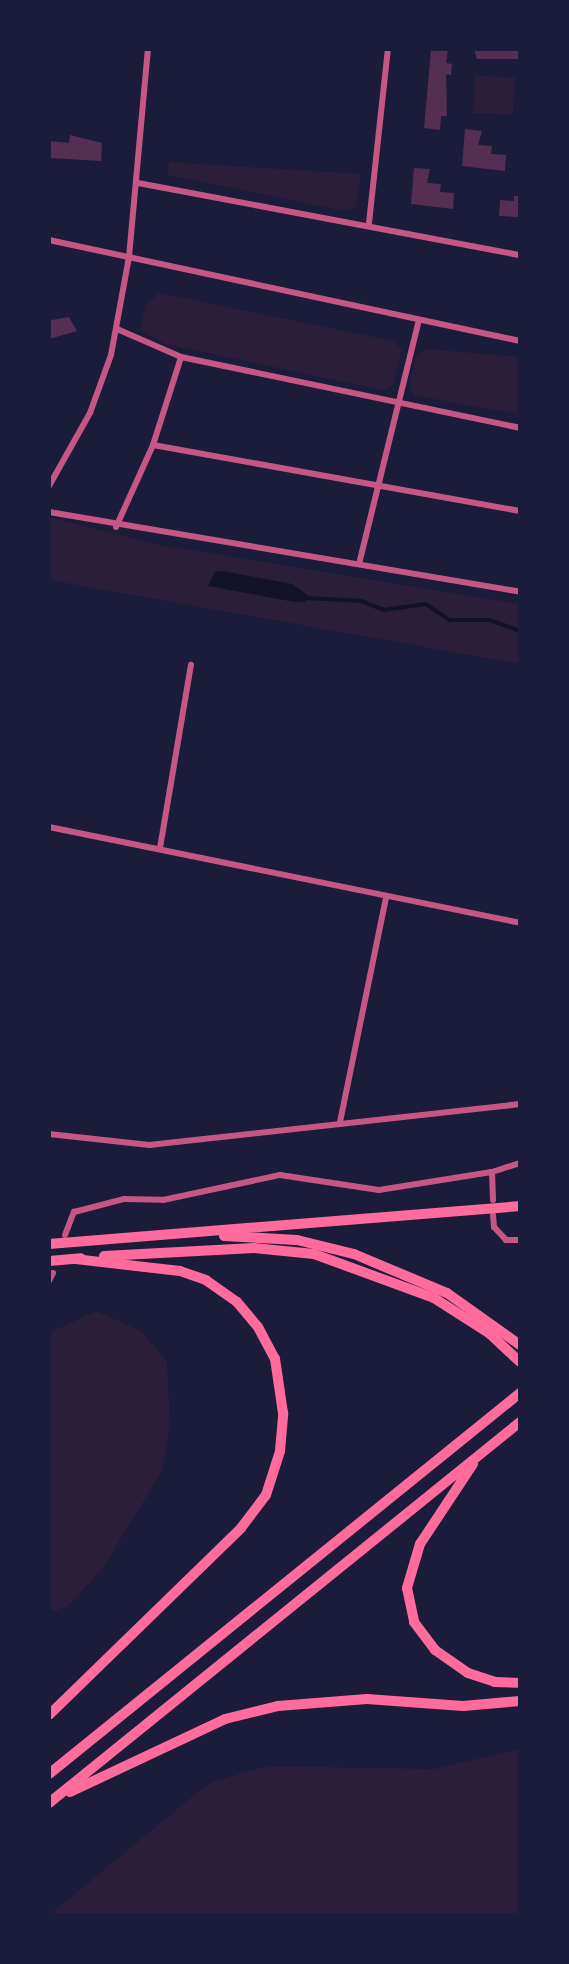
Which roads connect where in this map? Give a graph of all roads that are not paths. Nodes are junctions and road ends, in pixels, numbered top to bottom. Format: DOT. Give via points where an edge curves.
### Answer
graph roads {
  1 [pos="148,49"];
  2 [pos="388,49"];
  3 [pos="138,183"];
  4 [pos="369,223"];
  5 [pos="49,240"];
  6 [pos="520,255"];
  7 [pos="129,257"];
  8 [pos="419,320"];
  9 [pos="117,329"];
  10 [pos="520,341"];
  11 [pos="181,357"];
  12 [pos="398,402"];
  13 [pos="520,428"];
  14 [pos="153,445"];
  15 [pos="380,485"];
  16 [pos="49,486"];
  17 [pos="520,511"];
  18 [pos="49,512"];
  19 [pos="116,527"];
  20 [pos="359,564"];
  21 [pos="520,592"];
  22 [pos="191,665"];
  23 [pos="49,827"];
  24 [pos="160,848"];
  25 [pos="386,897"];
  26 [pos="520,923"];
  27 [pos="520,1104"];
  28 [pos="340,1122"];
  29 [pos="49,1134"];
  30 [pos="520,1163"];
  31 [pos="492,1172"];
  32 [pos="493,1200"];
  33 [pos="520,1206"];
  34 [pos="493,1215"];
  35 [pos="65,1235"];
  36 [pos="180,1235"];
  37 [pos="520,1240"];
  38 [pos="49,1244"];
  39 [pos="74,1259"];
  40 [pos="49,1261"];
  41 [pos="53,1273"];
  42 [pos="49,1281"];
  43 [pos="520,1345"];
  44 [pos="520,1362"];
  45 [pos="520,1393"];
  46 [pos="520,1422"];
  47 [pos="479,1455"];
  48 [pos="520,1683"];
  49 [pos="520,1702"];
  50 [pos="49,1715"];
  51 [pos="49,1774"];
  52 [pos="52,1801"];
  1 -- 3 [label="street"];
  2 -- 4 [label="street"];
  3 -- 4 [label="street"];
  3 -- 7 [label="street"];
  4 -- 6 [label="street"];
  5 -- 7 [label="street"];
  7 -- 8 [label="street"];
  7 -- 9 [label="street"];
  8 -- 10 [label="street"];
  8 -- 12 [label="street"];
  9 -- 11 [label="street"];
  9 -- 16 [label="street" via="90,413"];
  11 -- 12 [label="street"];
  11 -- 14 [label="street"];
  12 -- 13 [label="street"];
  12 -- 15 [label="street"];
  14 -- 15 [label="street"];
  14 -- 19 [label="street"];
  15 -- 17 [label="street"];
  15 -- 20 [label="street"];
  18 -- 19 [label="street"];
  19 -- 20 [label="street"];
  20 -- 21 [label="street"];
  22 -- 24 [label="street"];
  23 -- 24 [label="street"];
  24 -- 25 [label="street"];
  25 -- 26 [label="street"];
  25 -- 28 [label="street"];
  27 -- 28 [label="street"];
  28 -- 29 [label="street" via="149,1145"];
  30 -- 31 [label="street"];
  31 -- 32 [label="street"];
  31 -- 35 [label="street" via="379,1190 280,1175 163,1200 124,1199 74,1212"];
  33 -- 36 [label="highway"];
  34 -- 37 [label="street" via="494,1227 506,1240"];
  36 -- 38 [label="highway"];
  36 -- 43 [label="highway" via="297,1240 355,1254 447,1293"];
  39 -- 40 [label="highway"];
  39 -- 44 [label="highway" via="229,1248 314,1254 434,1298 489,1333"];
  39 -- 50 [label="highway" via="180,1271 206,1280 237,1302 258,1327 275,1359 284,1413 280,1451 266,1495 242,1528"];
  41 -- 42 [label="street"];
  45 -- 51 [label="highway"];
  46 -- 47 [label="highway"];
  47 -- 48 [label="highway" via="420,1544 407,1588 414,1622 435,1650 468,1672 495,1682"];
  47 -- 52 [label="highway"];
  49 -- 52 [label="highway" via="463,1706 367,1699 278,1706 225,1719"];
}
